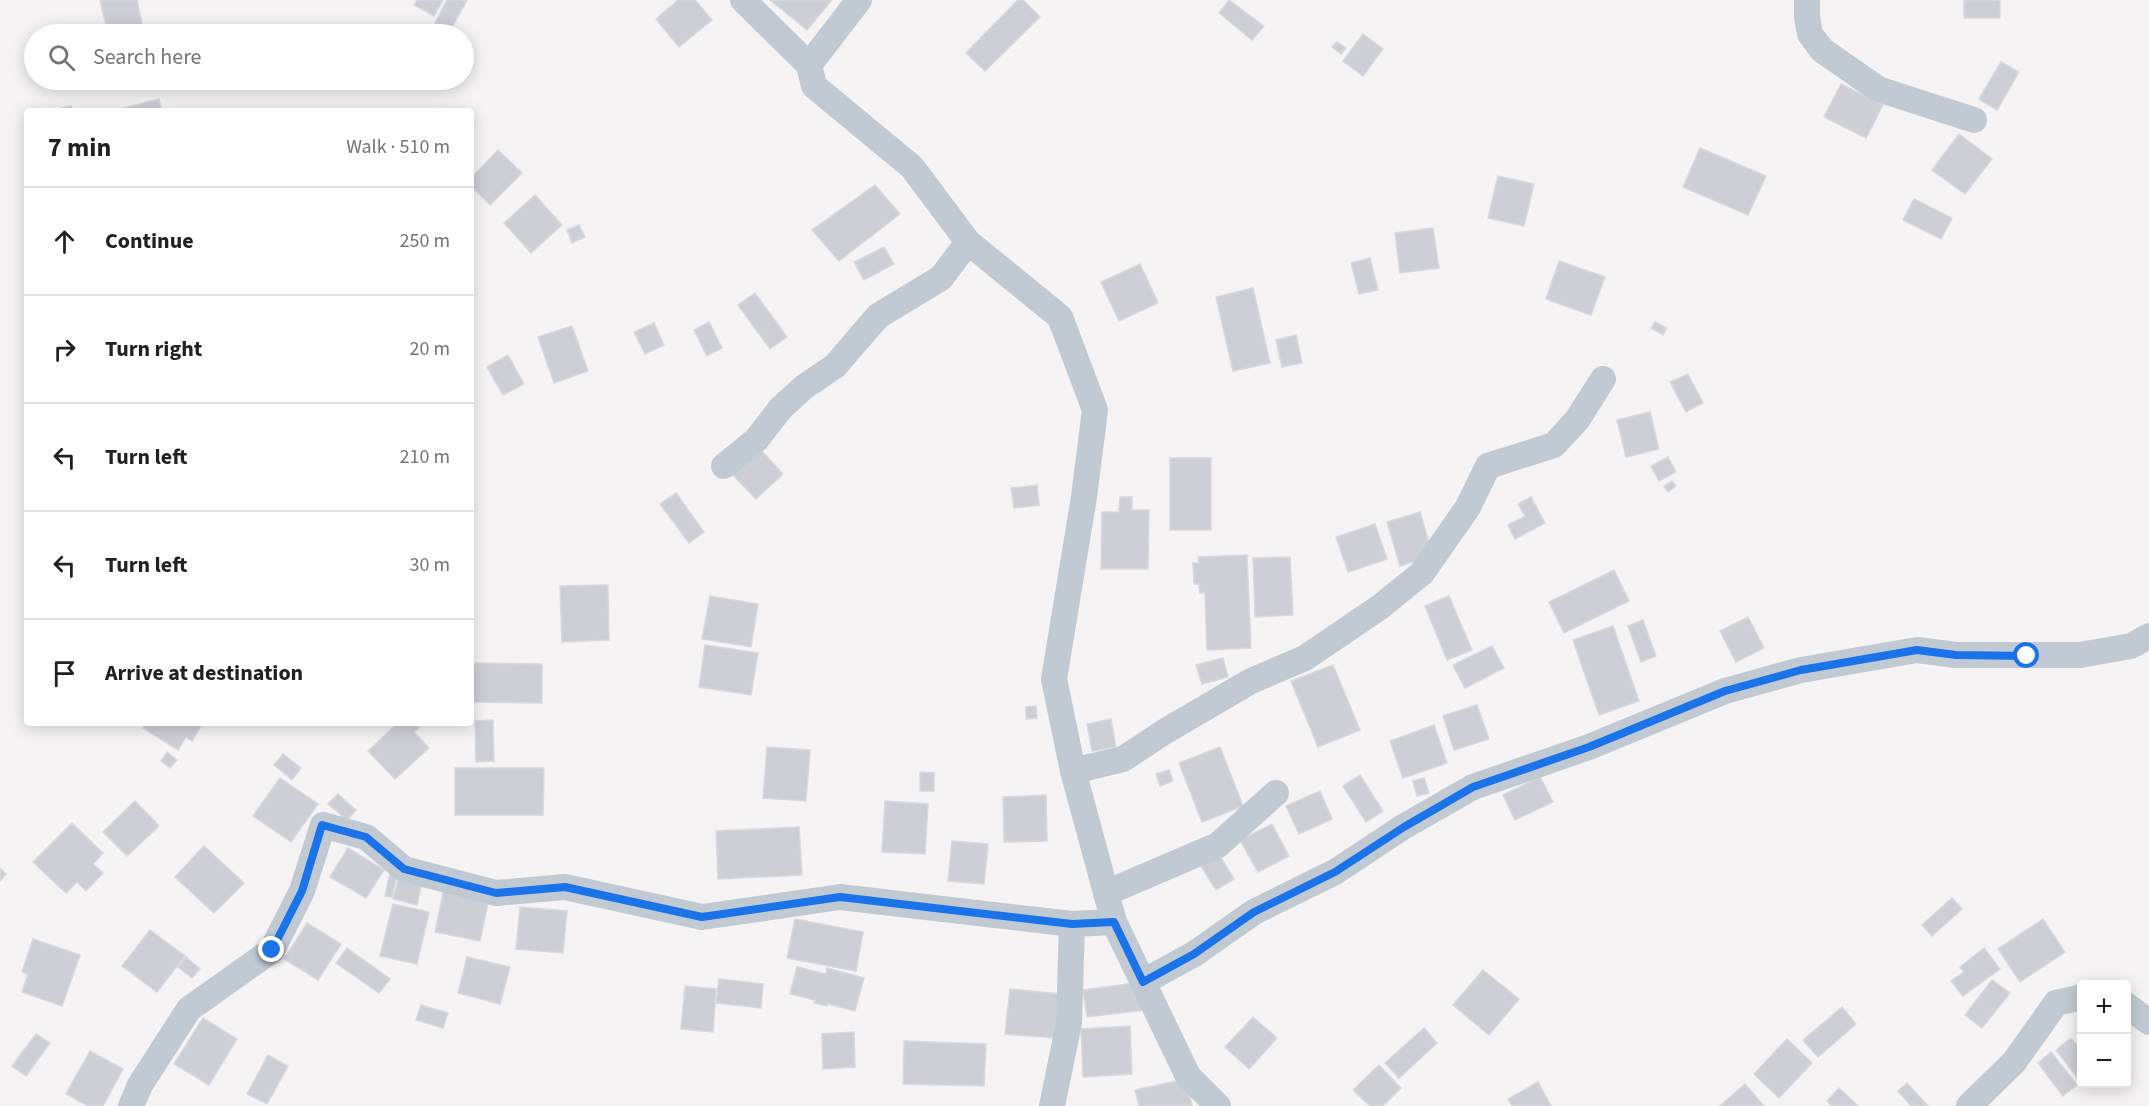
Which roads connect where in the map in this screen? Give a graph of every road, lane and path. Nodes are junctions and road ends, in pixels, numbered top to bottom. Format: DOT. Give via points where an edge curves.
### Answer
graph roads {
  1 [pos="743,0"];
  2 [pos="859,0"];
  3 [pos="1807,0"];
  4 [pos="809,65"];
  5 [pos="1974,120"];
  6 [pos="968,242"];
  7 [pos="1603,379"];
  8 [pos="724,466"];
  9 [pos="2149,636"];
  10 [pos="1073,771"];
  11 [pos="1276,793"];
  12 [pos="1106,893"];
  13 [pos="1114,922"];
  14 [pos="1072,924"];
  15 [pos="1143,982"];
  16 [pos="2077,998"];
  17 [pos="2131,1008"];
  18 [pos="2149,1022"];
  19 [pos="131,1106"];
  20 [pos="1052,1106"];
  21 [pos="1218,1106"];
  22 [pos="1969,1106"];
  1 -- 4 [label="street"];
  2 -- 4 [label="street"];
  3 -- 5 [label="street" via="1810,34 1822,50 1878,89"];
  4 -- 6 [label="street" via="814,86 912,167"];
  6 -- 8 [label="street" via="941,278 878,316 835,366 804,387 756,440"];
  6 -- 10 [label="street" via="1060,317 1095,410 1054,679"];
  7 -- 10 [label="street" via="1577,420 1554,445 1488,466 1468,507 1422,573 1380,608 1305,657 1251,681 1123,759"];
  9 -- 15 [label="street" via="2131,646 2080,655 1956,655 1917,650 1801,670 1725,691 1589,747 1473,787 1335,872 1254,912 1194,954"];
  10 -- 12 [label="street"];
  11 -- 12 [label="street" via="1218,845"];
  12 -- 13 [label="street"];
  13 -- 14 [label="street"];
  13 -- 15 [label="street"];
  14 -- 19 [label="street" via="840,897 702,917 565,887 496,893 404,869 366,837 322,825 302,891 272,950 189,1009 140,1085"];
  14 -- 20 [label="street" via="1070,1023"];
  15 -- 21 [label="street" via="1188,1076"];
  16 -- 22 [label="street" via="2056,1003 2014,1062"];
  17 -- 18 [label="street"];
}
